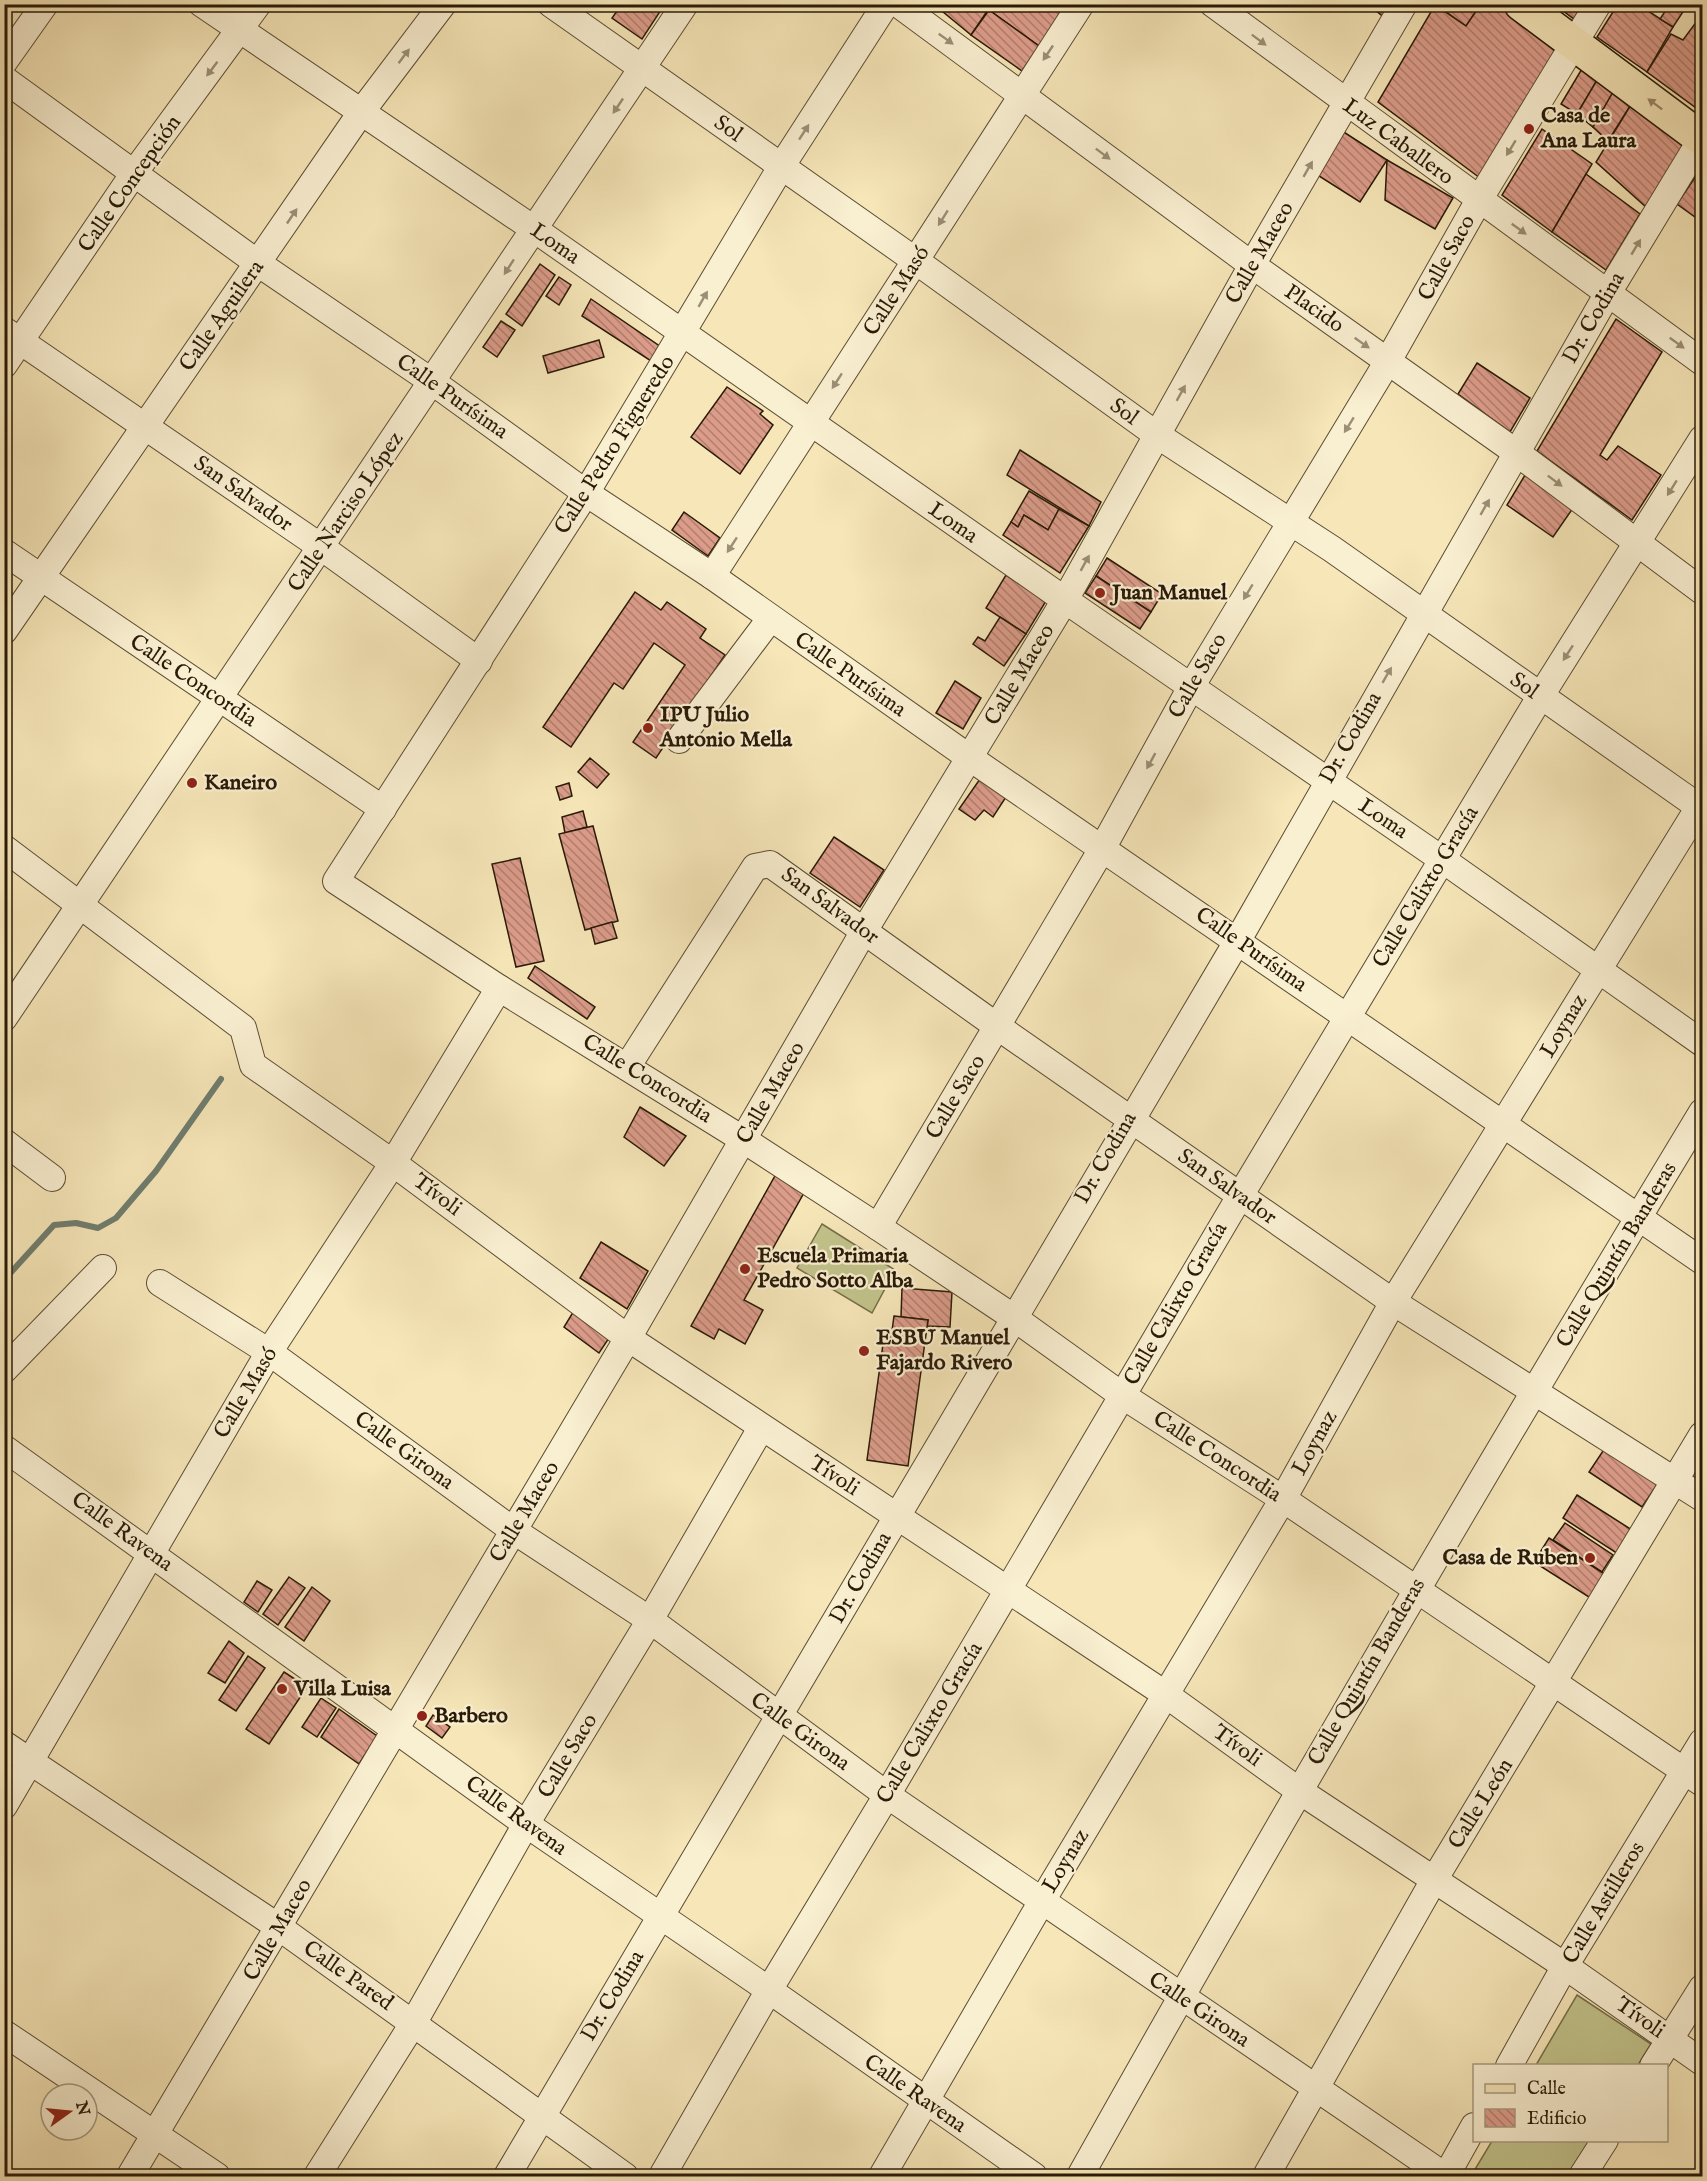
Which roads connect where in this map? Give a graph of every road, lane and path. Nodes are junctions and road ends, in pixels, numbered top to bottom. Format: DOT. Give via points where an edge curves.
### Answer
graph roads {
  1 [pos="45,4"];
  2 [pos="202,4"];
  3 [pos="258,4"];
  4 [pos="443,4"];
  5 [pos="551,4"];
  6 [pos="685,4"];
  7 [pos="886,4"];
  8 [pos="898,4"];
  9 [pos="1081,4"];
  10 [pos="1213,4"];
  11 [pos="1404,4"];
  12 [pos="1521,4"];
  13 [pos="1598,4"];
  14 [pos="240,32"];
  15 [pos="1574,44"];
  16 [pos="4,62"];
  17 [pos="643,68"];
  18 [pos="4,79"];
  19 [pos="1021,94"];
  20 [pos="1346,104"];
  21 [pos="362,111"];
  22 [pos="1702,139"];
  23 [pos="781,167"];
  24 [pos="134,173"];
  25 [pos="1479,201"];
  26 [pos="534,229"];
  27 [pos="916,261"];
  28 [pos="259,264"];
  29 [pos="1252,265"];
  30 [pos="1608,293"];
  31 [pos="683,334"];
  32 [pos="13,336"];
  33 [pos="1388,362"];
  34 [pos="1702,362"];
  35 [pos="4,365"];
  36 [pos="434,383"];
  37 [pos="810,423"];
  38 [pos="145,425"];
  39 [pos="1157,435"];
  40 [pos="1702,439"];
  41 [pos="1517,453"];
  42 [pos="586,493"];
  43 [pos="1289,522"];
  44 [pos="1638,543"];
  45 [pos="321,548"];
  46 [pos="4,552"];
  47 [pos="712,576"];
  48 [pos="42,577"];
  49 [pos="1702,591"];
  50 [pos="1065,600"];
  51 [pos="1422,614"];
  52 [pos="770,619"];
  53 [pos="4,630"];
  54 [pos="479,661"];
  55 [pos="1191,687"];
  56 [pos="1540,697"];
  57 [pos="219,699"];
  58 [pos="679,740"];
  59 [pos="970,758"];
  60 [pos="1327,781"];
  61 [pos="1702,806"];
  62 [pos="383,809"];
  63 [pos="4,848"];
  64 [pos="1102,849"];
  65 [pos="1443,860"];
  66 [pos="336,881"];
  67 [pos="81,903"];
  68 [pos="864,931"];
  69 [pos="1238,940"];
  70 [pos="1598,969"];
  71 [pos="499,988"];
  72 [pos="4,1018"];
  73 [pos="1347,1018"];
  74 [pos="998,1027"];
  75 [pos="1702,1043"];
  76 [pos="627,1067"];
  77 [pos="1702,1112"];
  78 [pos="1130,1118"];
  79 [pos="1504,1125"];
  80 [pos="744,1140"];
  81 [pos="4,1142"];
  82 [pos="393,1162"];
  83 [pos="52,1178"];
  84 [pos="1240,1197"];
  85 [pos="1639,1216"];
  86 [pos="878,1227"];
  87 [pos="1702,1261"];
  88 [pos="103,1268"];
  89 [pos="160,1283"];
  90 [pos="1393,1302"];
  91 [pos="1013,1317"];
  92 [pos="628,1338"];
  93 [pos="269,1352"];
  94 [pos="4,1370"];
  95 [pos="1535,1391"];
  96 [pos="1123,1396"];
  97 [pos="761,1428"];
  98 [pos="1702,1435"];
  99 [pos="4,1448"];
  100 [pos="1676,1480"];
  101 [pos="1702,1498"];
  102 [pos="1283,1499"];
  103 [pos="897,1518"];
  104 [pos="514,1531"];
  105 [pos="152,1554"];
  106 [pos="1415,1589"];
  107 [pos="1008,1590"];
  108 [pos="650,1620"];
  109 [pos="1555,1683"];
  110 [pos="1165,1694"];
  111 [pos="780,1718"];
  112 [pos="395,1728"];
  113 [pos="1702,1742"];
  114 [pos="4,1744"];
  115 [pos="30,1763"];
  116 [pos="1694,1777"];
  117 [pos="1298,1790"];
  118 [pos="887,1795"];
  119 [pos="4,1806"];
  120 [pos="526,1824"];
  121 [pos="1434,1880"];
  122 [pos="1042,1901"];
  123 [pos="660,1917"];
  124 [pos="280,1928"];
  125 [pos="1566,1966"];
  126 [pos="1702,1988"];
  127 [pos="769,1990"];
  128 [pos="1180,1998"];
  129 [pos="414,2022"];
  130 [pos="4,2033"];
  131 [pos="1671,2039"];
  132 [pos="1702,2062"];
  133 [pos="1510,2064"];
  134 [pos="1654,2064"];
  135 [pos="1316,2088"];
  136 [pos="925,2101"];
  137 [pos="542,2116"];
  138 [pos="1473,2128"];
  139 [pos="156,2135"];
  140 [pos="1604,2142"];
  141 [pos="130,2176"];
  142 [pos="217,2176"];
  143 [pos="317,2176"];
  144 [pos="507,2176"];
  145 [pos="625,2176"];
  146 [pos="662,2176"];
  147 [pos="882,2176"];
  148 [pos="1034,2176"];
  149 [pos="1080,2176"];
  150 [pos="1266,2176"];
  151 [pos="1445,2176"];
  152 [pos="1582,2176"];
  1 -- 16 [label="street"];
  2 -- 14 [label="street, Loma"];
  3 -- 14 [label="street, Calle Concepción"];
  21 -- 4 [label="street, Calle Aguilera, one-way"];
  5 -- 17 [label="street, Sol"];
  6 -- 17 [label="street, Calle Narciso López"];
  23 -- 7 [label="street, Calle Pedro Figueredo, one-way"];
  8 -- 19 [label="street, Placido, one-way"];
  9 -- 19 [label="street, Calle Masó, one-way"];
  10 -- 20 [label="street, Luz Caballero, one-way"];
  11 -- 20 [label="street, Calle Maceo"];
  12 -- 15 [label="main road"];
  13 -- 15 [label="street, Calle Saco"];
  14 -- 21 [label="street, Loma"];
  14 -- 24 [label="street, Calle Concepción, one-way"];
  22 -- 15 [label="main road, one-way"];
  15 -- 25 [label="street, Calle Saco, one-way"];
  17 -- 23 [label="street, Sol"];
  17 -- 26 [label="street, Calle Narciso López, one-way"];
  18 -- 24 [label="street, Calle Purísima"];
  19 -- 27 [label="street, Calle Masó, one-way"];
  19 -- 29 [label="street, Placido, one-way"];
  20 -- 25 [label="street, Luz Caballero"];
  29 -- 20 [label="street, Calle Maceo, one-way"];
  21 -- 26 [label="street, Loma"];
  28 -- 21 [label="street, Calle Aguilera, one-way"];
  30 -- 22 [label="street, Dr. Codina, one-way"];
  23 -- 27 [label="street, Sol"];
  31 -- 23 [label="street, Calle Pedro Figueredo, one-way"];
  24 -- 28 [label="street, Calle Purísima"];
  24 -- 32 [label="street, Calle Concepción"];
  25 -- 30 [label="street, Luz Caballero, one-way"];
  25 -- 33 [label="street, Calle Saco"];
  26 -- 31 [label="street, Loma"];
  26 -- 36 [label="street, Calle Narciso López, one-way"];
  27 -- 37 [label="street, Calle Masó, one-way"];
  27 -- 39 [label="street, Sol"];
  28 -- 36 [label="street, Calle Purísima"];
  28 -- 38 [label="street, Calle Aguilera"];
  29 -- 33 [label="street, Placido, one-way"];
  39 -- 29 [label="street, Calle Maceo, one-way"];
  30 -- 34 [label="street, Luz Caballero, one-way"];
  30 -- 41 [label="street, Dr. Codina"];
  31 -- 37 [label="street, Loma"];
  31 -- 42 [label="street, Calle Pedro Figueredo"];
  32 -- 35 [label="street, Calle Concepción"];
  32 -- 38 [label="street, San Salvador"];
  33 -- 41 [label="street, Placido"];
  33 -- 43 [label="street, Calle Saco, one-way"];
  36 -- 42 [label="street, Calle Purísima"];
  36 -- 45 [label="street, Calle Narciso López"];
  37 -- 47 [label="street, Calle Masó, one-way"];
  37 -- 50 [label="street, Loma"];
  38 -- 45 [label="street, San Salvador"];
  38 -- 48 [label="street, Calle Aguilera"];
  39 -- 43 [label="street, Sol"];
  50 -- 39 [label="street, Calle Maceo, one-way"];
  40 -- 44 [label="street, Calle Calixto Gracía, one-way"];
  41 -- 44 [label="street, Placido, one-way"];
  51 -- 41 [label="street, Dr. Codina, one-way"];
  42 -- 47 [label="street, Calle Purísima"];
  42 -- 54 [label="street, Calle Pedro Figueredo"];
  43 -- 51 [label="street, Sol"];
  43 -- 55 [label="street, Calle Saco, one-way"];
  44 -- 49 [label="street, Placido"];
  44 -- 56 [label="street, Calle Calixto Gracía, one-way"];
  45 -- 54 [label="street, San Salvador"];
  45 -- 57 [label="street, Calle Narciso López"];
  46 -- 48 [label="street, Calle Concordia"];
  47 -- 52 [label="street, Calle Purísima"];
  48 -- 53 [label="street, Calle Aguilera"];
  48 -- 57 [label="street, Calle Concordia"];
  50 -- 55 [label="street, Loma"];
  50 -- 59 [label="street, Calle Maceo"];
  51 -- 56 [label="street, Sol"];
  60 -- 51 [label="street, Dr. Codina, one-way"];
  52 -- 58 [label="street"];
  52 -- 59 [label="street, Calle Purísima"];
  54 -- 62 [label="street, Calle Pedro Figueredo"];
  55 -- 60 [label="street, Loma"];
  55 -- 64 [label="street, Calle Saco, one-way"];
  56 -- 61 [label="street, Sol"];
  56 -- 65 [label="street, Calle Calixto Gracía"];
  57 -- 62 [label="street, Calle Concordia"];
  57 -- 67 [label="street, Calle Narciso López"];
  59 -- 64 [label="street, Calle Purísima"];
  59 -- 68 [label="street, Calle Maceo"];
  60 -- 65 [label="street, Loma"];
  60 -- 69 [label="street, Dr. Codina"];
  61 -- 70 [label="street, Loynaz"];
  62 -- 66 [label="street, Calle Pedro Figueredo"];
  63 -- 67 [label="street, Tívoli"];
  64 -- 69 [label="street, Calle Purísima"];
  64 -- 74 [label="street, Calle Saco"];
  65 -- 70 [label="street, Loma"];
  65 -- 73 [label="street, Calle Calixto Gracía"];
  66 -- 71 [label="street, Calle Concordia"];
  67 -- 72 [label="street, Calle Narciso López"];
  67 -- 82 [label="street, Tívoli" via="243,1028 253,1065"];
  68 -- 74 [label="street, San Salvador"];
  68 -- 76 [label="street, San Salvador" via="770,864 755,867"];
  68 -- 80 [label="street, Calle Maceo"];
  69 -- 73 [label="street, Calle Purísima"];
  69 -- 78 [label="street, Dr. Codina"];
  70 -- 75 [label="street, Loma"];
  70 -- 79 [label="street, Loynaz"];
  71 -- 76 [label="street, Calle Concordia"];
  71 -- 82 [label="street, Calle Masó"];
  73 -- 79 [label="street, Calle Purísima"];
  73 -- 84 [label="street, Calle Calixto Gracía"];
  74 -- 78 [label="street, San Salvador"];
  74 -- 86 [label="street, Calle Saco"];
  76 -- 80 [label="street, Calle Concordia"];
  77 -- 85 [label="street, Calle Quintín Banderas"];
  78 -- 84 [label="street, San Salvador"];
  78 -- 91 [label="street, Dr. Codina"];
  79 -- 85 [label="street, Calle Purísima"];
  79 -- 90 [label="street, Loynaz"];
  80 -- 86 [label="street, Calle Concordia"];
  80 -- 92 [label="street, Calle Maceo"];
  81 -- 83 [label="street"];
  82 -- 92 [label="street, Tívoli"];
  82 -- 93 [label="street, Calle Masó"];
  84 -- 90 [label="street, San Salvador"];
  84 -- 96 [label="street, Calle Calixto Gracía"];
  85 -- 87 [label="street, Calle Purísima"];
  85 -- 95 [label="street, Calle Quintín Banderas"];
  86 -- 91 [label="street, Calle Concordia"];
  88 -- 94 [label="street"];
  89 -- 93 [label="street, Calle Girona"];
  90 -- 95 [label="street, San Salvador"];
  90 -- 102 [label="street, Loynaz"];
  91 -- 96 [label="street, Calle Concordia"];
  91 -- 103 [label="street, Dr. Codina"];
  92 -- 97 [label="street, Tívoli"];
  92 -- 104 [label="street, Calle Maceo"];
  93 -- 104 [label="street, Calle Girona"];
  93 -- 105 [label="street, Calle Masó"];
  95 -- 100 [label="street, San Salvador"];
  95 -- 106 [label="street, Calle Quintín Banderas"];
  96 -- 102 [label="street, Calle Concordia"];
  96 -- 107 [label="street, Calle Calixto Gracía"];
  97 -- 103 [label="street, Tívoli"];
  97 -- 108 [label="street, Calle Saco"];
  98 -- 100 [label="street, Calle León"];
  99 -- 105 [label="street, Calle Ravena"];
  100 -- 101 [label="street, San Salvador"];
  100 -- 109 [label="street, Calle León"];
  102 -- 106 [label="street, Calle Concordia"];
  102 -- 110 [label="street, Loynaz"];
  103 -- 107 [label="street, Tívoli"];
  103 -- 111 [label="street, Dr. Codina"];
  104 -- 108 [label="street, Calle Girona"];
  104 -- 112 [label="street, Calle Maceo"];
  105 -- 112 [label="street, Calle Ravena"];
  105 -- 115 [label="street, Calle Masó"];
  106 -- 109 [label="street, Calle Concordia"];
  106 -- 117 [label="street, Calle Quintín Banderas"];
  107 -- 110 [label="street, Tívoli"];
  107 -- 118 [label="street, Calle Calixto Gracía"];
  108 -- 111 [label="street, Calle Girona"];
  108 -- 120 [label="street, Calle Saco"];
  109 -- 116 [label="street, Calle Concordia"];
  109 -- 121 [label="street, Calle León"];
  110 -- 117 [label="street, Tívoli"];
  110 -- 122 [label="street, Loynaz"];
  111 -- 118 [label="street, Calle Girona"];
  111 -- 123 [label="street, Dr. Codina"];
  112 -- 120 [label="street, Calle Ravena"];
  112 -- 124 [label="street, Calle Maceo"];
  113 -- 116 [label="street, Calle Astilleros"];
  114 -- 115 [label="street, Calle Pared"];
  115 -- 119 [label="street, Calle Masó"];
  115 -- 124 [label="street, Calle Pared"];
  116 -- 125 [label="street, Calle Astilleros"];
  117 -- 121 [label="street, Tívoli"];
  117 -- 128 [label="street, Calle Quintín Banderas"];
  118 -- 122 [label="street, Calle Girona"];
  118 -- 127 [label="street, Calle Calixto Gracía"];
  120 -- 123 [label="street, Calle Ravena"];
  120 -- 129 [label="street, Calle Saco"];
  121 -- 125 [label="street, Tívoli"];
  121 -- 135 [label="street, Calle León"];
  122 -- 128 [label="street, Calle Girona"];
  122 -- 136 [label="street, Loynaz"];
  123 -- 127 [label="street, Calle Ravena"];
  123 -- 137 [label="street, Dr. Codina"];
  124 -- 129 [label="street, Calle Pared"];
  124 -- 139 [label="street, Calle Maceo"];
  125 -- 131 [label="street, Tívoli"];
  125 -- 133 [label="street, Calle Astilleros"];
  126 -- 131 [label="street"];
  127 -- 136 [label="street, Calle Ravena"];
  127 -- 146 [label="street, Calle Calixto Gracía"];
  128 -- 135 [label="street, Calle Girona"];
  128 -- 149 [label="street, Calle Quintín Banderas"];
  129 -- 137 [label="street, Calle Pared"];
  129 -- 143 [label="street, Calle Saco"];
  130 -- 139 [label="street"];
  131 -- 132 [label="street, Tívoli"];
  131 -- 134 [label="street"];
  135 -- 150 [label="street, Calle León"];
  135 -- 151 [label="street, Calle Girona"];
  136 -- 147 [label="street, Loynaz"];
  136 -- 148 [label="street, Calle Ravena"];
  137 -- 144 [label="street, Dr. Codina"];
  137 -- 145 [label="street, Calle Pared"];
  138 -- 151 [label="street"];
  139 -- 141 [label="street, Calle Maceo"];
  139 -- 142 [label="street"];
  140 -- 152 [label="street"];
}
